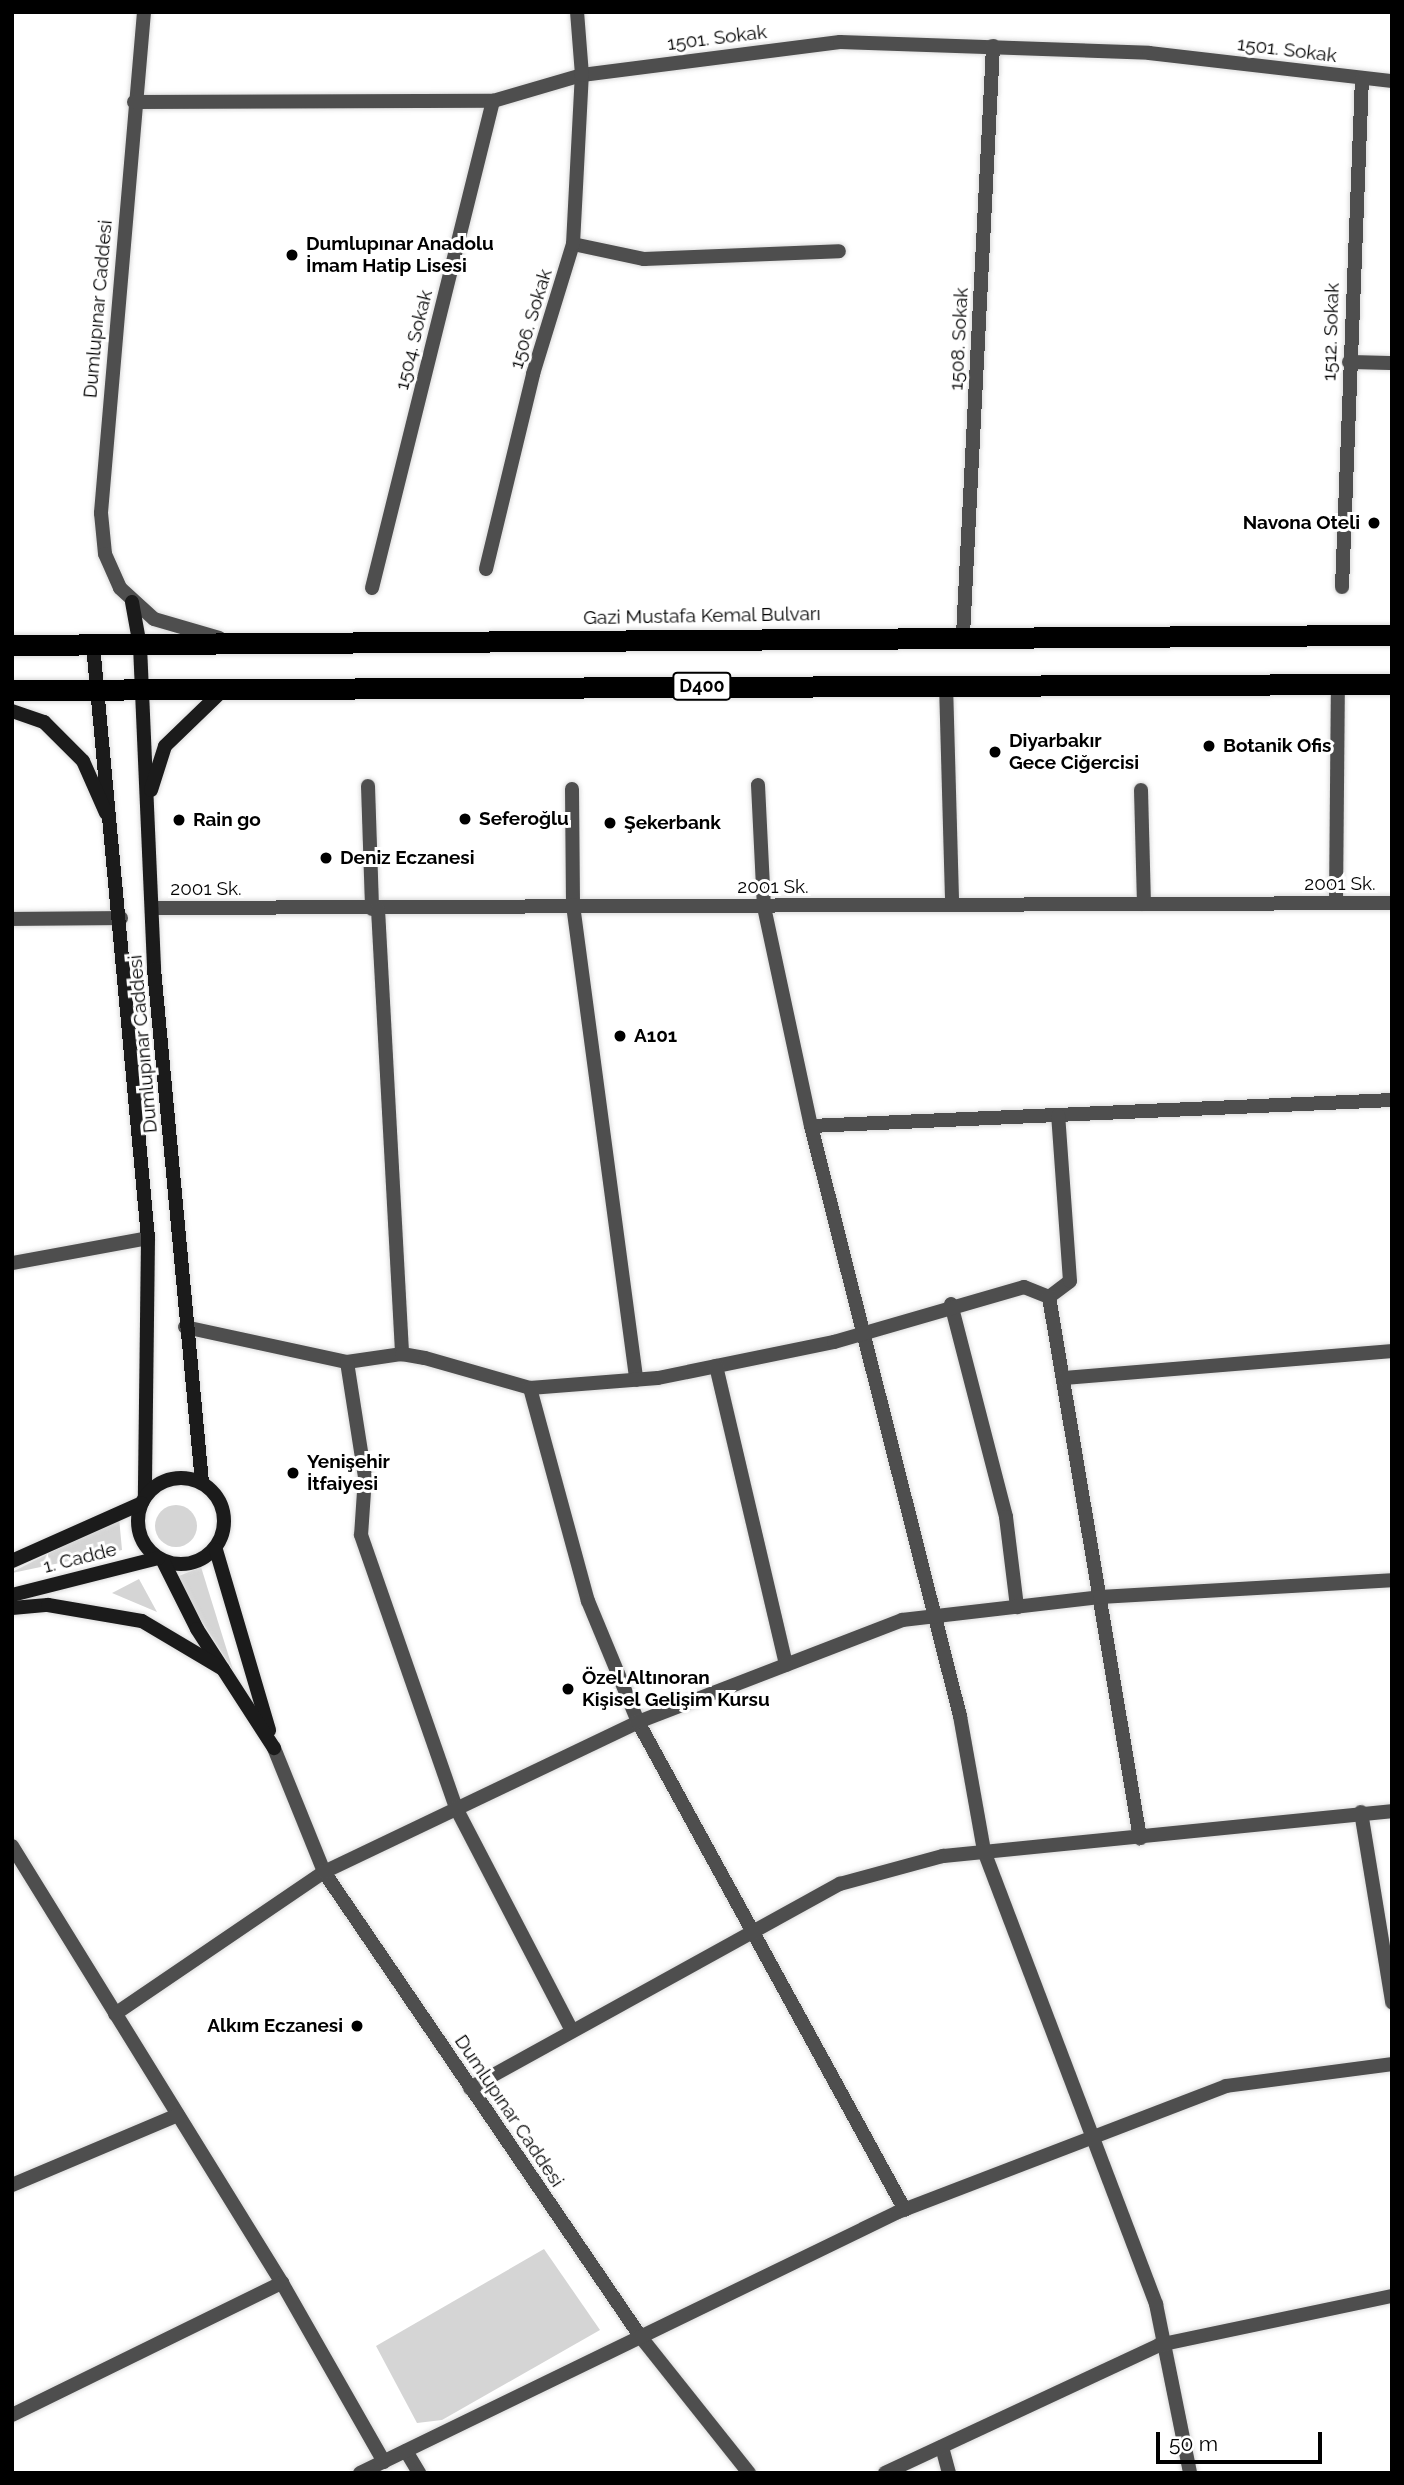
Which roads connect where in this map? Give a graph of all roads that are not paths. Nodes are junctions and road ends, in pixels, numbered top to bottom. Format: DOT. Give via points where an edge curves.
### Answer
graph roads {
  1 [pos="144,12"];
  2 [pos="577,12"];
  3 [pos="993,46"];
  4 [pos="582,75"];
  5 [pos="1362,79"];
  6 [pos="1392,81"];
  7 [pos="493,101"];
  8 [pos="134,102"];
  9 [pos="573,244"];
  10 [pos="839,251"];
  11 [pos="1349,362"];
  12 [pos="1392,363"];
  13 [pos="486,569"];
  14 [pos="1342,587"];
  15 [pos="372,588"];
  16 [pos="132,602"];
  17 [pos="963,635"];
  18 [pos="1392,635"];
  19 [pos="244,644"];
  20 [pos="12,645"];
  21 [pos="93,645"];
  22 [pos="140,646"];
  23 [pos="946,684"];
  24 [pos="1338,684"];
  25 [pos="1392,684"];
  26 [pos="12,690"];
  27 [pos="223,690"];
  28 [pos="97,691"];
  29 [pos="142,691"];
  30 [pos="12,711"];
  31 [pos="758,785"];
  32 [pos="368,786"];
  33 [pos="572,789"];
  34 [pos="1141,790"];
  35 [pos="148,797"];
  36 [pos="111,823"];
  37 [pos="1336,902"];
  38 [pos="952,903"];
  39 [pos="1392,903"];
  40 [pos="1144,904"];
  41 [pos="573,905"];
  42 [pos="764,907"];
  43 [pos="154,908"];
  44 [pos="375,909"];
  45 [pos="121,918"];
  46 [pos="12,919"];
  47 [pos="1392,1100"];
  48 [pos="1058,1115"];
  49 [pos="811,1126"];
  50 [pos="148,1238"];
  51 [pos="12,1263"];
  52 [pos="1049,1297"];
  53 [pos="951,1304"];
  54 [pos="186,1327"];
  55 [pos="866,1331"];
  56 [pos="1392,1351"];
  57 [pos="402,1354"];
  58 [pos="347,1362"];
  59 [pos="716,1366"];
  60 [pos="1065,1378"];
  61 [pos="636,1380"];
  62 [pos="530,1388"];
  63 [pos="202,1483"];
  64 [pos="144,1500"];
  65 [pos="216,1550"];
  66 [pos="161,1559"];
  67 [pos="12,1561"];
  68 [pos="1392,1580"];
  69 [pos="12,1595"];
  70 [pos="1100,1597"];
  71 [pos="1017,1607"];
  72 [pos="12,1608"];
  73 [pos="936,1616"];
  74 [pos="786,1665"];
  75 [pos="223,1669"];
  76 [pos="638,1723"];
  77 [pos="274,1748"];
  78 [pos="456,1808"];
  79 [pos="1392,1811"];
  80 [pos="1361,1812"];
  81 [pos="1140,1838"];
  82 [pos="12,1846"];
  83 [pos="984,1851"];
  84 [pos="324,1872"];
  85 [pos="754,1929"];
  86 [pos="1386,1934"];
  87 [pos="1392,2002"];
  88 [pos="115,2014"];
  89 [pos="571,2029"];
  90 [pos="1392,2064"];
  91 [pos="470,2088"];
  92 [pos="178,2115"];
  93 [pos="1097,2139"];
  94 [pos="12,2185"];
  95 [pos="905,2210"];
  96 [pos="282,2283"];
  97 [pos="1392,2296"];
  98 [pos="640,2336"];
  99 [pos="1159,2345"];
  100 [pos="12,2415"];
  101 [pos="942,2446"];
  102 [pos="406,2451"];
  103 [pos="384,2462"];
  104 [pos="360,2473"];
  105 [pos="419,2473"];
  106 [pos="749,2473"];
  107 [pos="885,2473"];
  108 [pos="949,2473"];
  109 [pos="1190,2473"];
  1 -- 8 [label="street, Dumlupınar Caddesi"];
  2 -- 4 [label="street, 1506. Sokak"];
  3 -- 4 [label="street, 1501. Sokak" via="840,42"];
  3 -- 5 [label="street, 1501. Sokak" via="1149,53"];
  3 -- 17 [label="street, 1508. Sokak"];
  4 -- 7 [label="street, 1501. Sokak"];
  4 -- 9 [label="street, 1506. Sokak"];
  5 -- 6 [label="street, 1501. Sokak"];
  5 -- 11 [label="street, 1512. Sokak"];
  7 -- 8 [label="street, 1501. Sokak"];
  7 -- 15 [label="street, 1504. Sokak"];
  8 -- 16 [label="street, Dumlupınar Caddesi" via="101,513 105,554"];
  9 -- 10 [label="street" via="644,259"];
  9 -- 13 [label="street, 1506. Sokak" via="533,374"];
  11 -- 12 [label="street"];
  11 -- 14 [label="street, 1512. Sokak"];
  16 -- 19 [label="street, Dumlupınar Caddesi" via="154,619"];
  16 -- 22 [label="street, Dumlupınar Caddesi"];
  17 -- 18 [label="highway, Gazi Mustafa Kemal Bulvarı"];
  17 -- 19 [label="highway, Gazi Mustafa Kemal Bulvarı"];
  19 -- 22 [label="highway, Gazi Mustafa Kemal Bulvarı"];
  20 -- 21 [label="highway, Gazi Mustafa Kemal Bulvarı"];
  21 -- 22 [label="highway, Gazi Mustafa Kemal Bulvarı"];
  21 -- 28 [label="street, Dumlupınar Caddesi"];
  22 -- 29 [label="street, Dumlupınar Caddesi"];
  23 -- 24 [label="highway, D400"];
  23 -- 27 [label="highway, D400"];
  23 -- 38 [label="street"];
  24 -- 25 [label="highway, D400"];
  24 -- 37 [label="street"];
  26 -- 28 [label="highway, D400"];
  27 -- 29 [label="highway, D400"];
  27 -- 35 [label="street" via="165,747"];
  28 -- 29 [label="highway, D400"];
  28 -- 36 [label="street, Dumlupınar Caddesi"];
  29 -- 35 [label="street, Dumlupınar Caddesi"];
  30 -- 36 [label="street" via="44,722 83,761"];
  31 -- 42 [label="street"];
  32 -- 44 [label="street"];
  33 -- 41 [label="street"];
  34 -- 40 [label="street"];
  35 -- 43 [label="street, Dumlupınar Caddesi"];
  36 -- 45 [label="street, Dumlupınar Caddesi"];
  37 -- 39 [label="street, 2001 Sk."];
  37 -- 40 [label="street, 2001 Sk."];
  38 -- 40 [label="street, 2001 Sk."];
  38 -- 42 [label="street, 2001 Sk."];
  41 -- 42 [label="street, 2001 Sk."];
  41 -- 44 [label="street, 2001 Sk."];
  41 -- 61 [label="street"];
  42 -- 49 [label="street"];
  43 -- 44 [label="street, 2001 Sk."];
  43 -- 54 [label="street, Dumlupınar Caddesi"];
  44 -- 57 [label="street"];
  45 -- 46 [label="street"];
  45 -- 50 [label="street, Dumlupınar Caddesi"];
  47 -- 48 [label="street"];
  48 -- 49 [label="street"];
  48 -- 52 [label="street" via="1070,1281"];
  49 -- 55 [label="street"];
  50 -- 51 [label="street"];
  50 -- 64 [label="street, Dumlupınar Caddesi"];
  52 -- 53 [label="street" via="1024,1287"];
  52 -- 60 [label="street"];
  53 -- 55 [label="street"];
  53 -- 71 [label="street" via="1006,1517"];
  54 -- 58 [label="street"];
  54 -- 63 [label="street, Dumlupınar Caddesi"];
  55 -- 59 [label="street"];
  55 -- 73 [label="street"];
  56 -- 60 [label="street"];
  57 -- 58 [label="street"];
  57 -- 62 [label="street"];
  58 -- 78 [label="street" via="365,1477 362,1535"];
  59 -- 61 [label="street"];
  59 -- 74 [label="street"];
  60 -- 70 [label="street"];
  61 -- 62 [label="street"];
  62 -- 76 [label="street" via="588,1601"];
  63 -- 64 [label="street" via="178,1478"];
  63 -- 65 [label="street" via="222,1506 224,1527"];
  64 -- 66 [label="street" via="140,1537"];
  64 -- 67 [label="street, 1. Cadde"];
  65 -- 66 [label="street" via="195,1563"];
  65 -- 77 [label="street, Dumlupınar Caddesi"];
  66 -- 69 [label="street, 1. Cadde"];
  66 -- 75 [label="street, Dumlupınar Caddesi"];
  68 -- 70 [label="street"];
  70 -- 71 [label="street"];
  70 -- 81 [label="street"];
  71 -- 73 [label="street"];
  72 -- 75 [label="street" via="48,1605 142,1620"];
  73 -- 74 [label="street" via="902,1620"];
  73 -- 83 [label="street"];
  74 -- 76 [label="street"];
  75 -- 77 [label="street, Dumlupınar Caddesi"];
  76 -- 78 [label="street"];
  76 -- 85 [label="street"];
  77 -- 84 [label="street, Dumlupınar Caddesi"];
  78 -- 84 [label="street"];
  78 -- 89 [label="street"];
  79 -- 80 [label="street"];
  80 -- 81 [label="street"];
  80 -- 86 [label="street"];
  81 -- 83 [label="street"];
  82 -- 88 [label="street"];
  83 -- 85 [label="street" via="841,1884"];
  83 -- 93 [label="street"];
  84 -- 88 [label="street"];
  84 -- 91 [label="street, Dumlupınar Caddesi"];
  85 -- 89 [label="street"];
  85 -- 95 [label="street"];
  86 -- 87 [label="street"];
  88 -- 92 [label="street"];
  89 -- 91 [label="street"];
  90 -- 93 [label="street" via="1226,2086"];
  91 -- 98 [label="street, Dumlupınar Caddesi"];
  92 -- 94 [label="street"];
  92 -- 96 [label="street"];
  93 -- 95 [label="street"];
  93 -- 99 [label="street" via="1156,2304"];
  95 -- 98 [label="street"];
  96 -- 100 [label="street"];
  96 -- 103 [label="street"];
  97 -- 99 [label="street"];
  98 -- 102 [label="street"];
  98 -- 106 [label="street, Dumlupınar Caddesi"];
  99 -- 101 [label="street"];
  99 -- 109 [label="street"];
  101 -- 107 [label="street"];
  101 -- 108 [label="street"];
  102 -- 103 [label="street"];
  102 -- 105 [label="street"];
  103 -- 104 [label="street"];
}
